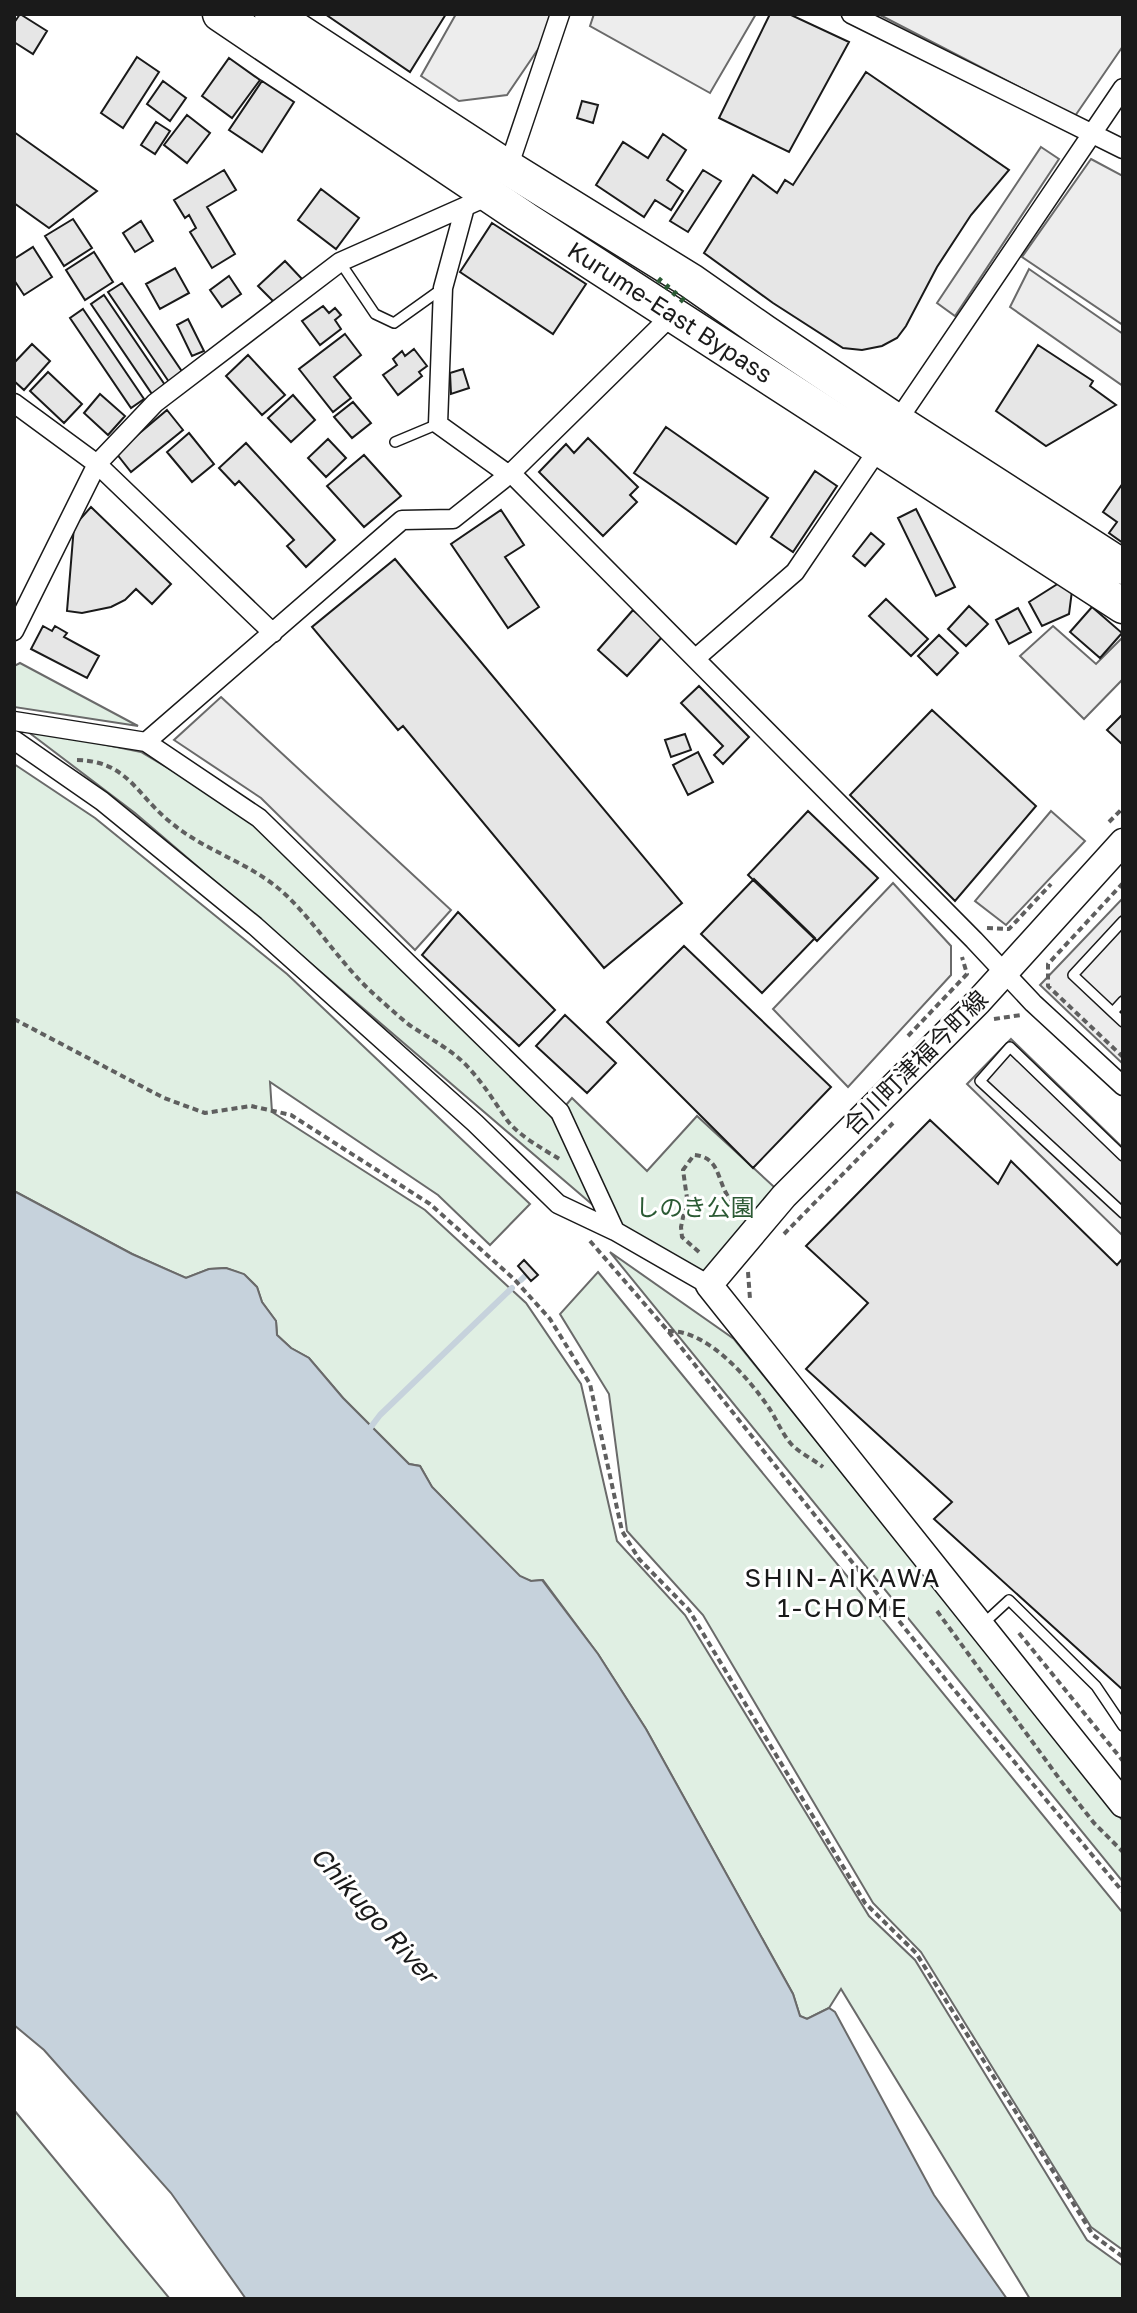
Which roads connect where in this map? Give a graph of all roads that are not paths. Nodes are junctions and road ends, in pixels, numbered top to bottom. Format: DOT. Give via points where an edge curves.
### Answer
graph roads {
  1 [pos="220,14"];
  2 [pos="272,14"];
  3 [pos="560,14"];
  4 [pos="851,14"];
  5 [pos="1123,88"];
  6 [pos="1092,133"];
  7 [pos="1123,149"];
  8 [pos="488,190"];
  9 [pos="340,262"];
  10 [pos="443,288"];
  11 [pos="673,314"];
  12 [pos="14,403"];
  13 [pos="438,424"];
  14 [pos="889,436"];
  15 [pos="395,442"];
  16 [pos="97,464"];
  17 [pos="510,474"];
  18 [pos="1123,567"];
  19 [pos="1123,606"];
  20 [pos="14,631"];
  21 [pos="273,633"];
  22 [pos="696,658"];
  23 [pos="14,721"];
  24 [pos="14,740"];
  25 [pos="146,742"];
  26 [pos="1113,836"];
  27 [pos="1123,921"];
  28 [pos="1003,972"];
  29 [pos="1123,1001"];
  30 [pos="1113,1012"];
  31 [pos="1123,1022"];
  32 [pos="1123,1086"];
  33 [pos="1123,1138"];
  34 [pos="1114,1148"];
  35 [pos="1123,1156"];
  36 [pos="1123,1213"];
  37 [pos="615,1231"];
  38 [pos="709,1285"];
  39 [pos="991,1617"];
  40 [pos="1123,1726"];
  41 [pos="1123,1804"];
  1 -- 8 [label="highway, Kurume-East Bypass"];
  2 -- 8 [label="highway, Kurume-East Bypass"];
  3 -- 8 [label="street"];
  4 -- 6 [label="street"];
  5 -- 6 [label="street"];
  6 -- 7 [label="street"];
  6 -- 14 [label="street"];
  8 -- 9 [label="street"];
  8 -- 10 [label="street"];
  8 -- 11 [label="highway, Kurume-East Bypass"];
  8 -- 14 [label="highway, Kurume-East Bypass" via="691,281"];
  9 -- 10 [label="lane" via="375,314 394,323"];
  9 -- 16 [label="street" via="155,403"];
  10 -- 13 [label="street"];
  11 -- 14 [label="highway, Kurume-East Bypass"];
  11 -- 17 [label="street"];
  12 -- 16 [label="street"];
  13 -- 15 [label="lane"];
  13 -- 17 [label="street"];
  14 -- 18 [label="highway, Kurume-East Bypass"];
  14 -- 19 [label="highway, Kurume-East Bypass"];
  14 -- 22 [label="street" via="795,572"];
  16 -- 20 [label="street"];
  16 -- 21 [label="street"];
  17 -- 21 [label="street" via="453,519 402,520"];
  17 -- 22 [label="street"];
  21 -- 25 [label="street"];
  22 -- 28 [label="street"];
  23 -- 25 [label="street"];
  24 -- 37 [label="street" via="102,801 255,926 558,1204"];
  25 -- 37 [label="street" via="259,818 560,1112"];
  26 -- 28 [label="street, 合川町津福今町線" via="1029,947"];
  27 -- 30 [label="lane" via="1073,975"];
  28 -- 32 [label="street"];
  28 -- 38 [label="street, 合川町津福今町線" via="784,1196"];
  29 -- 30 [label="lane"];
  30 -- 31 [label="lane"];
  33 -- 34 [label="lane"];
  34 -- 35 [label="lane"];
  34 -- 36 [label="lane" via="1010,1047 980,1081"];
  37 -- 38 [label="street"];
  38 -- 39 [label="street" via="768,1362"];
  39 -- 40 [label="lane" via="1009,1600 1096,1686"];
  39 -- 41 [label="street"];
}
